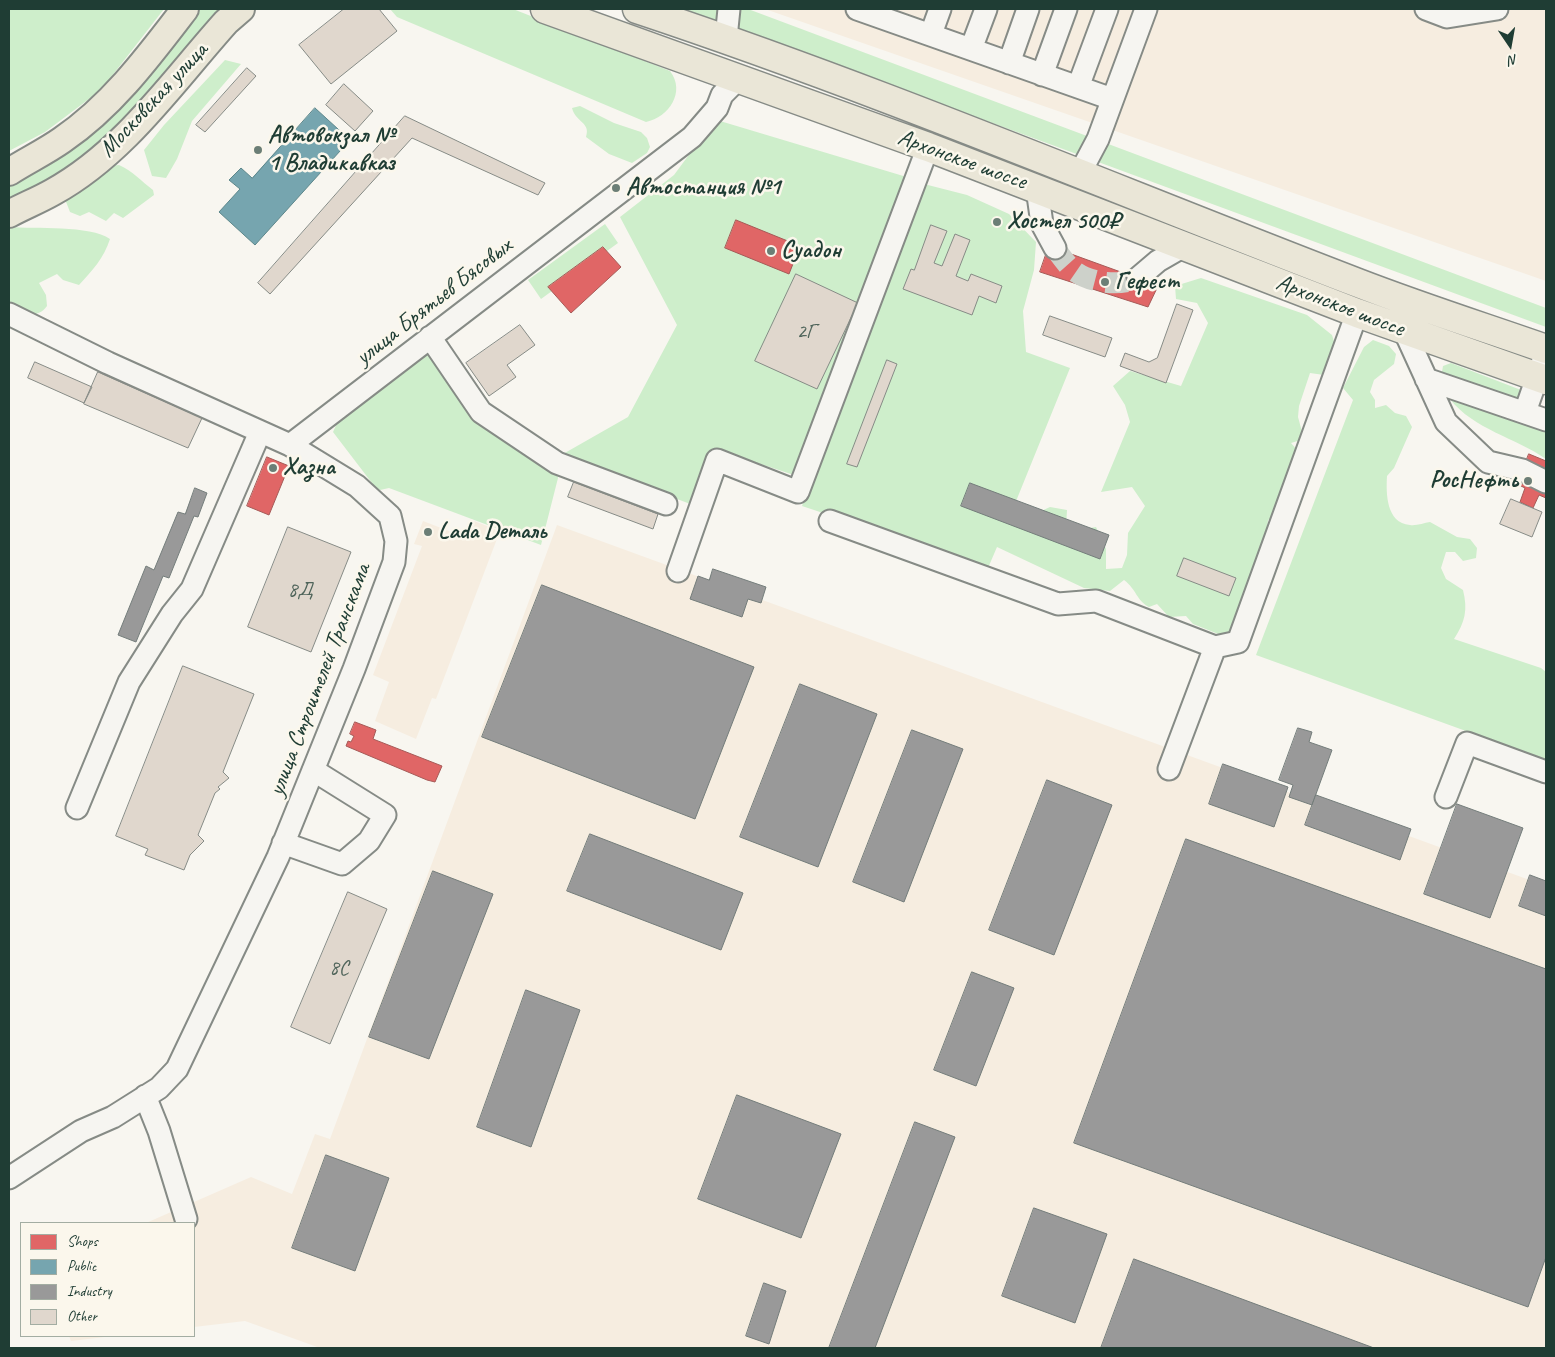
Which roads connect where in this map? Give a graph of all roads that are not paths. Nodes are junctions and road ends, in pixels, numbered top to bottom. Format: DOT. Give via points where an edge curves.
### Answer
graph roads {
  1 [pos="185,9"];
  2 [pos="241,9"];
  3 [pos="545,9"];
  4 [pos="637,9"];
  5 [pos="729,9"];
  6 [pos="861,9"];
  7 [pos="940,9"];
  8 [pos="986,9"];
  9 [pos="1028,9"];
  10 [pos="1066,9"];
  11 [pos="1107,9"];
  12 [pos="1146,9"];
  13 [pos="1426,9"];
  14 [pos="1497,9"];
  15 [pos="898,16"];
  16 [pos="931,34"];
  17 [pos="726,38"];
  18 [pos="971,49"];
  19 [pos="1009,63"];
  20 [pos="1042,75"];
  21 [pos="739,78"];
  22 [pos="1078,87"];
  23 [pos="1112,99"];
  24 [pos="928,147"];
  25 [pos="9,172"];
  26 [pos="1080,173"];
  27 [pos="1037,188"];
  28 [pos="9,214"];
  29 [pos="1184,246"];
  30 [pos="1055,248"];
  31 [pos="1138,278"];
  32 [pos="1357,313"];
  33 [pos="9,314"];
  34 [pos="1404,330"];
  35 [pos="430,338"];
  36 [pos="1544,365"];
  37 [pos="1426,379"];
  38 [pos="1525,412"];
  39 [pos="1546,420"];
  40 [pos="260,432"];
  41 [pos="290,445"];
  42 [pos="1546,482"];
  43 [pos="666,504"];
  44 [pos="830,521"];
  45 [pos="678,570"];
  46 [pos="1215,647"];
  47 [pos="1169,769"];
  48 [pos="313,770"];
  49 [pos="1546,772"];
  50 [pos="1446,798"];
  51 [pos="77,808"];
  52 [pos="283,843"];
  53 [pos="146,1096"];
  54 [pos="9,1178"];
  55 [pos="186,1219"];
  1 -- 25 [label="main road, Московская улица" via="133,75 99,110 62,140"];
  2 -- 28 [label="main road, Московская улица" via="127,134 101,158 54,192"];
  3 -- 21 [label="highway, Архонское шоссе"];
  4 -- 17 [label="highway, Архонское шоссе"];
  5 -- 17 [label="street"];
  6 -- 15 [label="street"];
  7 -- 16 [label="street"];
  8 -- 18 [label="street"];
  9 -- 19 [label="street"];
  10 -- 20 [label="street"];
  11 -- 22 [label="street"];
  12 -- 23 [label="street"];
  13 -- 14 [label="street" via="1447,17"];
  15 -- 16 [label="street"];
  16 -- 18 [label="street"];
  17 -- 26 [label="highway, Архонское шоссе"];
  18 -- 19 [label="street"];
  19 -- 20 [label="street"];
  20 -- 22 [label="street"];
  21 -- 24 [label="highway, Архонское шоссе"];
  21 -- 35 [label="street, улица Брятьев Бясовых" via="692,137"];
  22 -- 23 [label="street"];
  23 -- 26 [label="street" via="1098,139"];
  24 -- 27 [label="highway, Архонское шоссе"];
  24 -- 45 [label="street" via="798,492 716,460"];
  26 -- 36 [label="highway, Архонское шоссе" via="1359,284"];
  27 -- 29 [label="highway, Архонское шоссе"];
  27 -- 30 [label="street" via="1042,224"];
  29 -- 31 [label="street" via="1158,261"];
  29 -- 32 [label="highway, Архонское шоссе"];
  32 -- 34 [label="highway, Архонское шоссе"];
  32 -- 46 [label="street" via="1238,642"];
  33 -- 40 [label="street, улица Строителей Транскама"];
  34 -- 36 [label="highway, Архонское шоссе"];
  34 -- 37 [label="street"];
  35 -- 41 [label="street, улица Брятьев Бясовых"];
  35 -- 43 [label="street" via="482,412 557,463"];
  36 -- 38 [label="street"];
  37 -- 38 [label="street"];
  37 -- 42 [label="street" via="1446,422 1467,444 1488,462 1522,470"];
  38 -- 39 [label="street"];
  40 -- 41 [label="street, улица Строителей Транскама"];
  40 -- 51 [label="street" via="192,589 172,614 129,682"];
  41 -- 48 [label="street, улица Строителей Транскама" via="358,486 390,516 396,541 394,562"];
  44 -- 46 [label="street" via="1058,604 1096,602"];
  46 -- 47 [label="street"];
  48 -- 52 [label="street, улица Строителей Транскама"];
  48 -- 52 [label="street" via="385,814 369,841 342,864"];
  49 -- 50 [label="street" via="1467,743"];
  52 -- 53 [label="street, улица Строителей Транскама" via="177,1069 159,1088"];
  53 -- 54 [label="street, улица Строителей Транскама" via="113,1117 81,1131"];
  53 -- 55 [label="street"];
}
